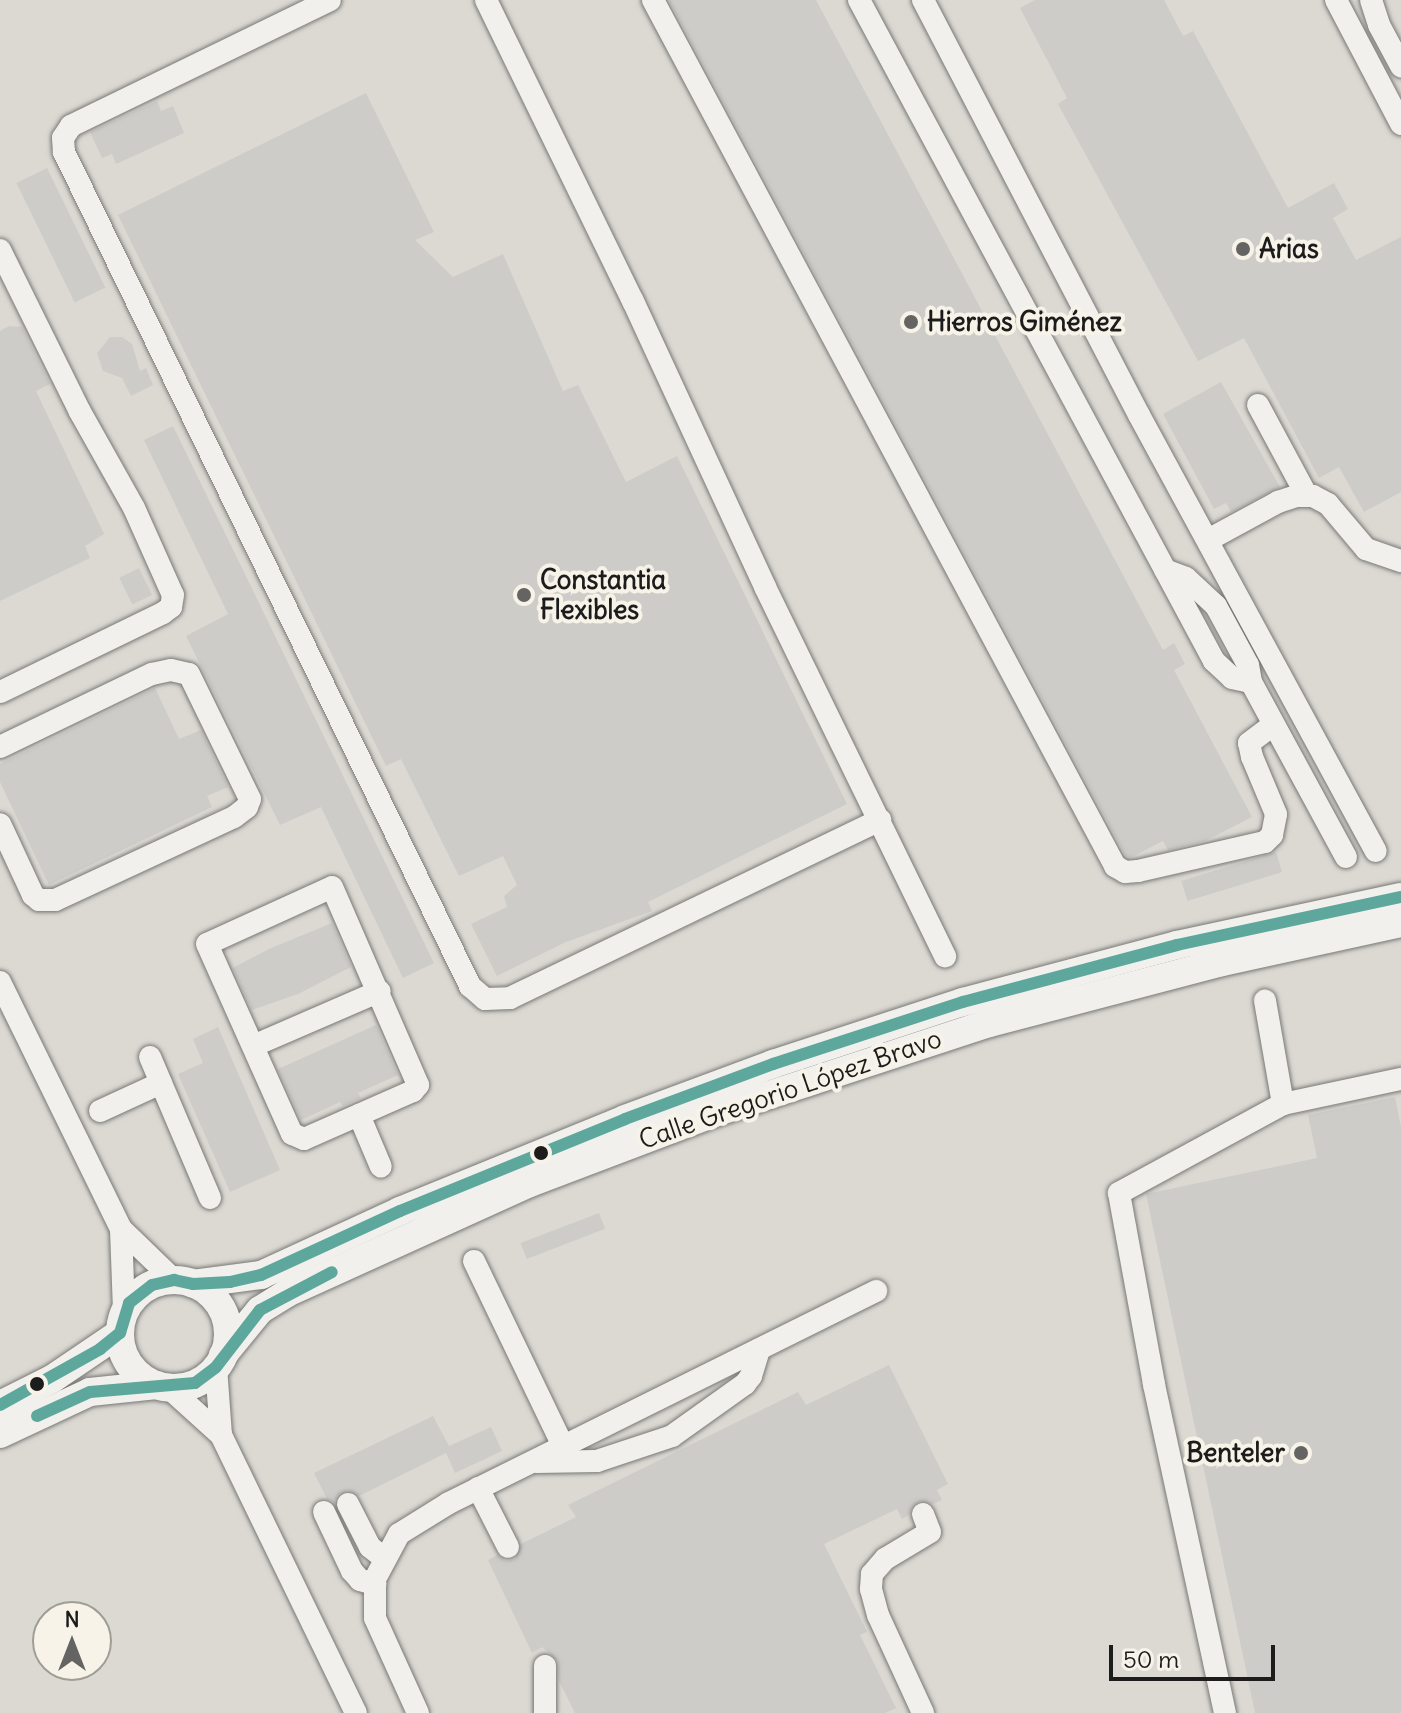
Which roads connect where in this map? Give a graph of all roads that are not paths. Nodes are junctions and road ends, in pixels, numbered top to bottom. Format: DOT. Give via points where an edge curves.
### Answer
graph roads {
  1 [pos="330,0"];
  2 [pos="486,0"];
  3 [pos="653,0"];
  4 [pos="859,0"];
  5 [pos="923,0"];
  6 [pos="1336,0"];
  7 [pos="1371,0"];
  8 [pos="1401,66"];
  9 [pos="1401,124"];
  10 [pos="0,250"];
  11 [pos="1258,405"];
  12 [pos="1307,496"];
  13 [pos="1208,540"];
  14 [pos="1401,561"];
  15 [pos="0,692"];
  16 [pos="1273,725"];
  17 [pos="0,747"];
  18 [pos="880,820"];
  19 [pos="0,824"];
  20 [pos="1376,851"];
  21 [pos="1346,857"];
  22 [pos="1401,897"];
  23 [pos="1401,923"];
  24 [pos="945,956"];
  25 [pos="0,982"];
  26 [pos="380,991"];
  27 [pos="1265,1001"];
  28 [pos="253,1046"];
  29 [pos="150,1057"];
  30 [pos="1401,1079"];
  31 [pos="161,1083"];
  32 [pos="1283,1104"];
  33 [pos="100,1111"];
  34 [pos="359,1115"];
  35 [pos="381,1167"];
  36 [pos="210,1198"];
  37 [pos="121,1229"];
  38 [pos="474,1261"];
  39 [pos="184,1282"];
  40 [pos="876,1291"];
  41 [pos="122,1323"];
  42 [pos="759,1349"];
  43 [pos="220,1361"];
  44 [pos="162,1386"];
  45 [pos="0,1405"];
  46 [pos="0,1434"];
  47 [pos="221,1435"];
  48 [pos="563,1446"];
  49 [pos="531,1461"];
  50 [pos="478,1488"];
  51 [pos="348,1504"];
  52 [pos="324,1512"];
  53 [pos="923,1514"];
  54 [pos="508,1547"];
  55 [pos="384,1558"];
  56 [pos="375,1584"];
  57 [pos="545,1666"];
  58 [pos="356,1713"];
  59 [pos="418,1713"];
  60 [pos="545,1713"];
  61 [pos="923,1713"];
  62 [pos="1225,1713"];
  1 -- 18 [label="street" via="71,126 63,138 64,152 470,986 485,999 510,998"];
  2 -- 18 [label="street"];
  3 -- 16 [label="street" via="1115,866 1138,871 1265,842 1276,814 1249,743"];
  4 -- 16 [label="street" via="1165,570 1186,578 1216,606"];
  5 -- 13 [label="street"];
  6 -- 9 [label="street"];
  7 -- 8 [label="street"];
  10 -- 15 [label="street" via="134,508 173,595 171,607 163,613"];
  11 -- 12 [label="street"];
  12 -- 13 [label="street" via="1278,502"];
  12 -- 14 [label="street" via="1328,504 1366,549"];
  13 -- 20 [label="street"];
  16 -- 21 [label="street"];
  17 -- 19 [label="street" via="152,674 171,670 189,674 250,799 234,817 55,900 33,895"];
  18 -- 24 [label="street"];
  22 -- 39 [label="main road, Calle Gregorio López Bravo" via="1177,945 950,1007 625,1119 400,1211 261,1275"];
  23 -- 43 [label="main road, Calle Gregorio López Bravo" via="1222,962 990,1023 714,1113 530,1183 287,1293 260,1310"];
  25 -- 37 [label="street"];
  26 -- 28 [label="street"];
  26 -- 28 [label="street" via="332,887 207,944"];
  26 -- 34 [label="street" via="418,1085"];
  27 -- 32 [label="street"];
  28 -- 34 [label="street" via="292,1134 304,1139"];
  29 -- 31 [label="street"];
  30 -- 32 [label="street"];
  31 -- 33 [label="street"];
  31 -- 36 [label="street"];
  32 -- 62 [label="street" via="1119,1193"];
  34 -- 35 [label="street"];
  37 -- 39 [label="street"];
  37 -- 41 [label="street"];
  38 -- 48 [label="street"];
  39 -- 41 [label="main road" via="143,1290"];
  39 -- 43 [label="main road" via="212,1296 223,1312 227,1333"];
  40 -- 42 [label="street"];
  41 -- 44 [label="main road" via="129,1364"];
  41 -- 45 [label="main road" via="52,1379"];
  42 -- 48 [label="street"];
  42 -- 49 [label="street" via="745,1384 672,1436 597,1461"];
  43 -- 44 [label="main road" via="195,1383"];
  43 -- 47 [label="street"];
  44 -- 46 [label="main road" via="90,1392"];
  44 -- 47 [label="street"];
  47 -- 58 [label="street"];
  48 -- 49 [label="street"];
  49 -- 50 [label="street"];
  50 -- 54 [label="street"];
  50 -- 55 [label="street" via="399,1534"];
  51 -- 55 [label="street" via="370,1547"];
  52 -- 56 [label="street" via="352,1571"];
  53 -- 61 [label="street" via="930,1532 885,1559 872,1574 871,1589"];
  55 -- 56 [label="street"];
  56 -- 59 [label="street" via="375,1618"];
  57 -- 60 [label="street"];
}
